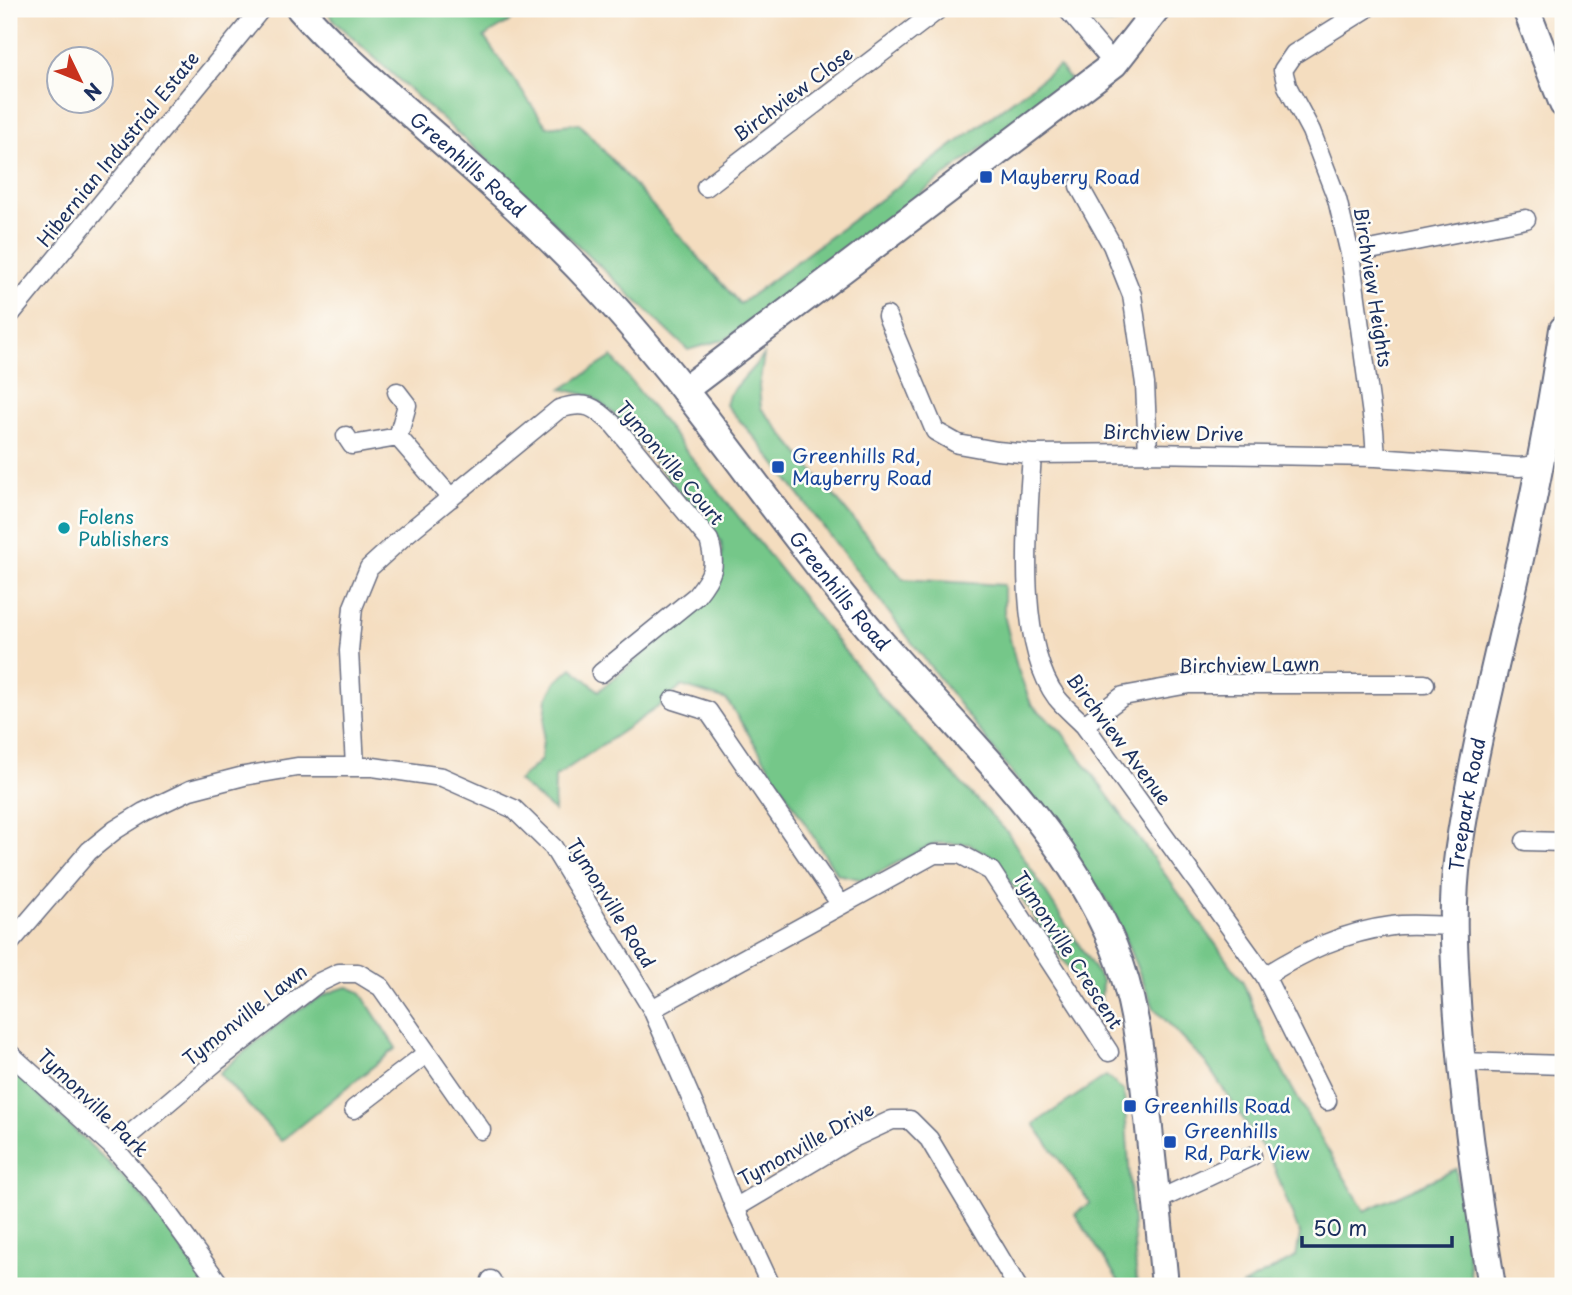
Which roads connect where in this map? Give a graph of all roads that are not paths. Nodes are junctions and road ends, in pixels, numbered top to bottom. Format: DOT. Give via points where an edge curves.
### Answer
graph roads {
  1 [pos="261,9"];
  2 [pos="300,9"];
  3 [pos="939,9"];
  4 [pos="1067,9"];
  5 [pos="1157,9"];
  6 [pos="1366,9"];
  7 [pos="1526,9"];
  8 [pos="1114,64"];
  9 [pos="1563,104"];
  10 [pos="1079,186"];
  11 [pos="705,187"];
  12 [pos="1526,219"];
  13 [pos="1350,254"];
  14 [pos="9,316"];
  15 [pos="887,316"];
  16 [pos="1563,329"];
  17 [pos="684,390"];
  18 [pos="397,392"];
  19 [pos="346,436"];
  20 [pos="398,437"];
  21 [pos="1148,453"];
  22 [pos="1032,454"];
  23 [pos="1376,457"];
  24 [pos="1539,465"];
  25 [pos="451,498"];
  26 [pos="601,673"];
  27 [pos="1426,684"];
  28 [pos="673,700"];
  29 [pos="1084,725"];
  30 [pos="355,767"];
  31 [pos="1525,841"];
  32 [pos="1563,842"];
  33 [pos="841,905"];
  34 [pos="1453,926"];
  35 [pos="9,944"];
  36 [pos="1265,976"];
  37 [pos="652,1009"];
  38 [pos="1109,1052"];
  39 [pos="9,1053"];
  40 [pos="427,1053"];
  41 [pos="1461,1062"];
  42 [pos="1563,1065"];
  43 [pos="1328,1101"];
  44 [pos="354,1109"];
  45 [pos="481,1130"];
  46 [pos="114,1148"];
  47 [pos="1252,1156"];
  48 [pos="1156,1201"];
  49 [pos="735,1208"];
  50 [pos="221,1286"];
  51 [pos="771,1286"];
  52 [pos="1017,1286"];
  53 [pos="1165,1286"];
  54 [pos="1492,1286"];
  1 -- 14 [label="street, Hibernian Industrial Estate"];
  2 -- 17 [label="street, Greenhills Road" via="587,276"];
  3 -- 11 [label="street, Birchview Close"];
  4 -- 8 [label="street"];
  5 -- 8 [label="street"];
  6 -- 13 [label="street, Birchview Heights" via="1294,54 1283,69 1337,199"];
  7 -- 9 [label="street"];
  8 -- 17 [label="street"];
  10 -- 21 [label="street" via="1112,245 1132,295 1145,384"];
  12 -- 13 [label="street"];
  13 -- 23 [label="street, Birchview Heights"];
  15 -- 22 [label="street, Birchview Drive" via="935,431 958,444"];
  16 -- 24 [label="street, Treepark Road"];
  17 -- 48 [label="street, Greenhills Road" via="872,631 1071,864 1114,948 1130,997 1140,1044"];
  18 -- 20 [label="street" via="407,405"];
  19 -- 20 [label="street" via="352,445"];
  20 -- 25 [label="street"];
  21 -- 22 [label="street, Birchview Drive"];
  21 -- 23 [label="street, Birchview Drive"];
  22 -- 29 [label="street, Birchview Avenue" via="1028,613 1042,669 1057,697"];
  23 -- 24 [label="street, Birchview Drive"];
  24 -- 34 [label="street, Treepark Road" via="1484,709 1458,854"];
  25 -- 26 [label="street, Tymonville Court" via="559,409 578,403 596,409 614,425 709,540 715,560 708,581 696,596"];
  25 -- 30 [label="street, Tymonville Court" via="369,568 353,607 349,665"];
  27 -- 29 [label="street, Birchview Lawn" via="1189,684 1123,696"];
  28 -- 33 [label="street" via="708,711"];
  29 -- 36 [label="street, Birchview Avenue"];
  30 -- 35 [label="street, Tymonville Road" via="297,767 244,776 190,790 144,812 89,851"];
  30 -- 37 [label="street, Tymonville Road" via="442,777 514,809 553,847"];
  31 -- 32 [label="street"];
  33 -- 37 [label="street, Tymonville Crescent"];
  33 -- 38 [label="street, Tymonville Crescent" via="934,853 960,854 992,871"];
  34 -- 36 [label="street" via="1393,926 1346,937 1305,951"];
  34 -- 41 [label="street, Treepark Road"];
  36 -- 43 [label="street, Birchview Avenue"];
  37 -- 49 [label="street, Tymonville Road"];
  39 -- 46 [label="street, Tymonville Park"];
  40 -- 44 [label="street"];
  40 -- 45 [label="street, Tymonville Lawn"];
  40 -- 46 [label="street, Tymonville Lawn" via="381,987 358,973 339,973 318,983"];
  41 -- 42 [label="street"];
  41 -- 54 [label="street, Treepark Road"];
  46 -- 50 [label="street, Tymonville Park"];
  47 -- 48 [label="street"];
  48 -- 53 [label="street, Greenhills Road"];
  49 -- 51 [label="street, Tymonville Road"];
  49 -- 52 [label="street, Tymonville Drive" via="850,1139 892,1120 910,1120 929,1139"];
}
